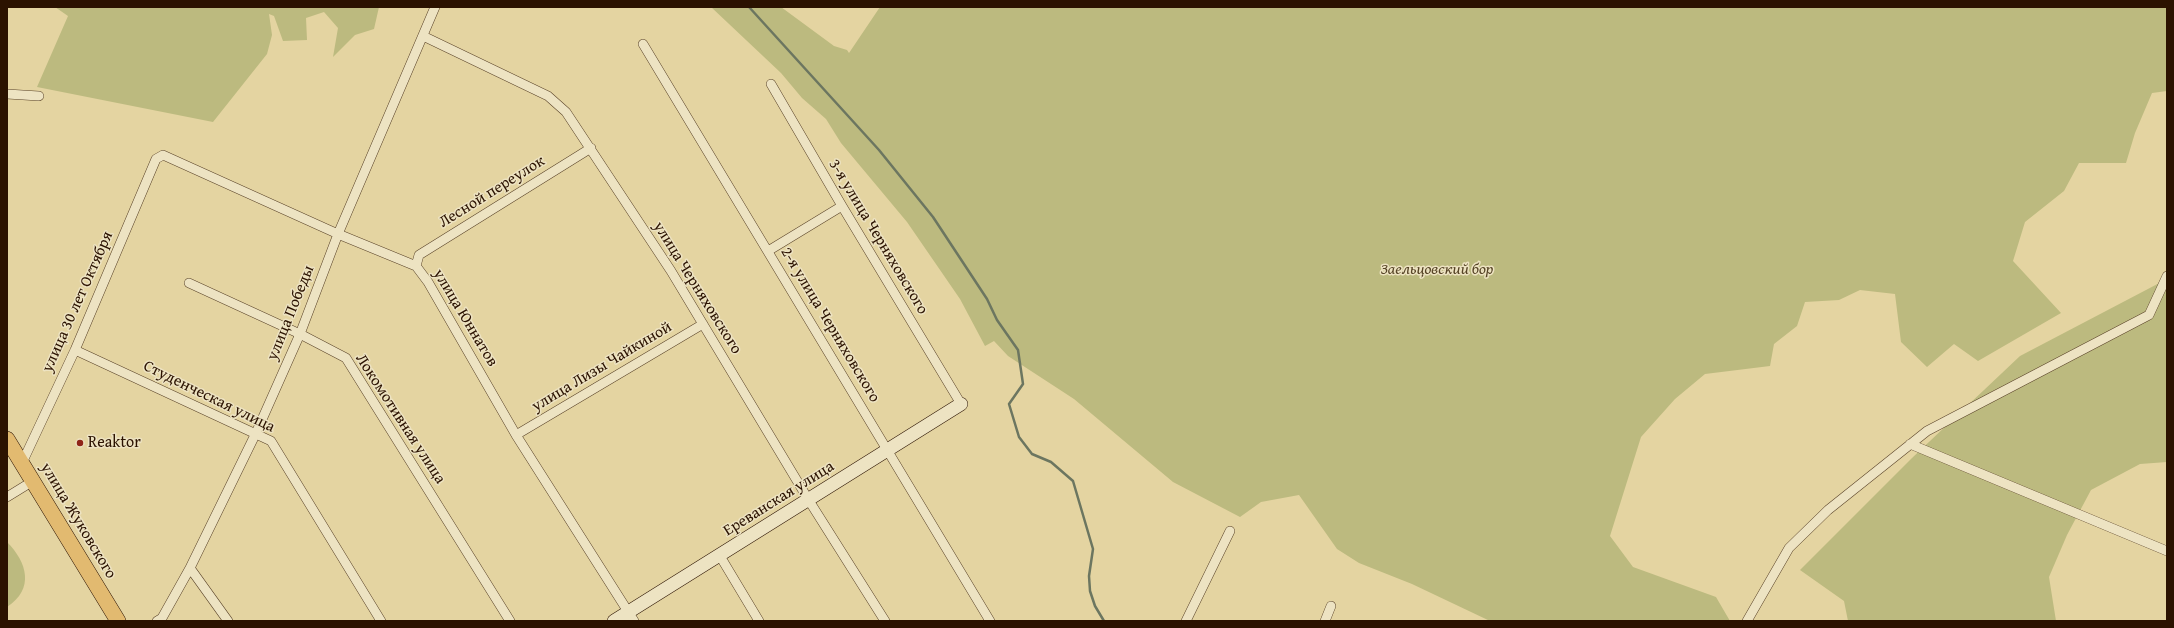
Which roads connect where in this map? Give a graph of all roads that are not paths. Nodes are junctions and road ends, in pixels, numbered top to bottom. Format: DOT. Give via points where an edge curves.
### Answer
graph roads {
  1 [pos="435,7"];
  2 [pos="422,36"];
  3 [pos="644,44"];
  4 [pos="772,84"];
  5 [pos="7,94"];
  6 [pos="39,96"];
  7 [pos="591,148"];
  8 [pos="163,155"];
  9 [pos="842,206"];
  10 [pos="338,234"];
  11 [pos="768,251"];
  12 [pos="416,266"];
  13 [pos="2167,276"];
  14 [pos="189,283"];
  15 [pos="703,324"];
  16 [pos="300,334"];
  17 [pos="75,350"];
  18 [pos="961,404"];
  19 [pos="256,433"];
  20 [pos="516,435"];
  21 [pos="7,439"];
  22 [pos="1910,444"];
  23 [pos="888,450"];
  24 [pos="22,463"];
  25 [pos="33,481"];
  26 [pos="7,497"];
  27 [pos="808,499"];
  28 [pos="1230,531"];
  29 [pos="2167,550"];
  30 [pos="720,556"];
  31 [pos="190,568"];
  32 [pos="1331,606"];
  33 [pos="631,616"];
  34 [pos="118,621"];
  35 [pos="157,621"];
  36 [pos="228,621"];
  37 [pos="381,621"];
  38 [pos="510,621"];
  39 [pos="614,621"];
  40 [pos="759,621"];
  41 [pos="885,621"];
  42 [pos="990,621"];
  43 [pos="1186,621"];
  44 [pos="1325,621"];
  45 [pos="1747,621"];
  1 -- 2 [label="street, улица Победы"];
  2 -- 7 [label="street, улица Черняховского" via="548,96 566,112"];
  2 -- 10 [label="street, улица Победы"];
  3 -- 11 [label="street, 2-я улица Черняховского"];
  4 -- 9 [label="street, 3-я улица Черняховского"];
  5 -- 6 [label="street"];
  7 -- 12 [label="street, Лесной переулок" via="419,255"];
  7 -- 15 [label="street, улица Черняховского"];
  8 -- 10 [label="street, улица Юннатов"];
  8 -- 17 [label="street, улица 30 лет Октября" via="156,159"];
  9 -- 11 [label="street"];
  9 -- 18 [label="street, 3-я улица Черняховского"];
  10 -- 12 [label="street, улица Юннатов"];
  10 -- 16 [label="street, улица Победы"];
  11 -- 23 [label="street, 2-я улица Черняховского"];
  12 -- 20 [label="street, улица Юннатов" via="428,282"];
  13 -- 22 [label="street" via="2149,315 1927,431"];
  14 -- 16 [label="street, Локомотивная улица"];
  15 -- 20 [label="street, улица Лизы Чайкиной"];
  15 -- 27 [label="street, улица Черняховского"];
  16 -- 19 [label="street, улица Победы"];
  16 -- 38 [label="street, Локомотивная улица" via="346,358"];
  17 -- 19 [label="street, Студенческая улица"];
  17 -- 24 [label="street, улица 30 лет Октября"];
  18 -- 23 [label="street, Ереванская улица"];
  19 -- 31 [label="street, улица Победы"];
  19 -- 37 [label="street, Студенческая улица" via="271,441"];
  20 -- 33 [label="street, улица Юннатов"];
  21 -- 24 [label="main road, улица Жуковского"];
  22 -- 29 [label="street"];
  22 -- 45 [label="street" via="1828,510 1789,548"];
  23 -- 27 [label="street, Ереванская улица"];
  23 -- 42 [label="street, 2-я улица Черняховского"];
  24 -- 25 [label="main road, улица Жуковского"];
  25 -- 26 [label="street"];
  25 -- 34 [label="main road, улица Жуковского"];
  27 -- 30 [label="street, Ереванская улица"];
  27 -- 41 [label="street, улица Черняховского"];
  28 -- 43 [label="street"];
  30 -- 33 [label="street, Ереванская улица"];
  30 -- 40 [label="street"];
  31 -- 35 [label="street, улица Победы" via="162,618"];
  31 -- 36 [label="street"];
  32 -- 44 [label="street"];
  33 -- 39 [label="street, Ереванская улица"];
}
